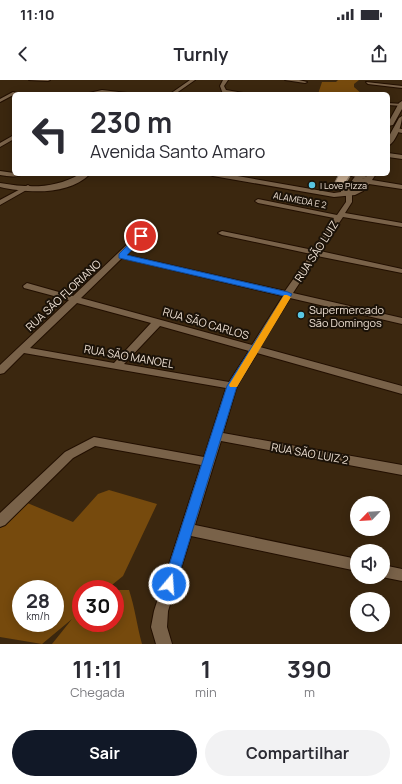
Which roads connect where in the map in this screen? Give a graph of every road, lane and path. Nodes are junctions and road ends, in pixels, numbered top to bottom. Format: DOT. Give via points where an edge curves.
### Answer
graph roads {
  1 [pos="31,80"];
  2 [pos="48,80"];
  3 [pos="183,80"];
  4 [pos="226,80"];
  5 [pos="287,80"];
  6 [pos="192,81"];
  7 [pos="305,82"];
  8 [pos="368,83"];
  9 [pos="402,87"];
  10 [pos="97,92"];
  11 [pos="110,92"];
  12 [pos="175,92"];
  13 [pos="224,92"];
  14 [pos="12,95"];
  15 [pos="0,101"];
  16 [pos="390,104"];
  17 [pos="401,104"];
  18 [pos="402,118"];
  19 [pos="390,123"];
  20 [pos="398,131"];
  21 [pos="12,138"];
  22 [pos="390,141"];
  23 [pos="0,145"];
  24 [pos="390,155"];
  25 [pos="402,157"];
  26 [pos="0,173"];
  27 [pos="12,175"];
  28 [pos="73,176"];
  29 [pos="82,176"];
  30 [pos="225,176"];
  31 [pos="248,176"];
  32 [pos="359,177"];
  33 [pos="369,178"];
  34 [pos="0,181"];
  35 [pos="0,185"];
  36 [pos="402,187"];
  37 [pos="26,189"];
  38 [pos="346,193"];
  39 [pos="258,201"];
  40 [pos="0,203"];
  41 [pos="339,216"];
  42 [pos="402,225"];
  43 [pos="222,233"];
  44 [pos="141,236"];
  45 [pos="316,253"];
  46 [pos="122,256"];
  47 [pos="402,271"];
  48 [pos="27,286"];
  49 [pos="288,294"];
  50 [pos="77,299"];
  51 [pos="402,321"];
  52 [pos="158,322"];
  53 [pos="22,350"];
  54 [pos="255,350"];
  55 [pos="117,366"];
  56 [pos="0,371"];
  57 [pos="232,386"];
  58 [pos="402,390"];
  59 [pos="218,436"];
  60 [pos="208,462"];
  61 [pos="402,470"];
  62 [pos="0,521"];
  63 [pos="187,529"];
  64 [pos="350,564"];
  65 [pos="390,572"];
  66 [pos="402,575"];
  67 [pos="164,644"];
  1 -- 2 [label="street"];
  3 -- 6 [label="street"];
  4 -- 13 [label="street" via="223,83"];
  5 -- 7 [label="street"];
  6 -- 12 [label="street"];
  8 -- 9 [label="street"];
  10 -- 11 [label="street"];
  14 -- 15 [label="street"];
  16 -- 17 [label="street"];
  17 -- 19 [label="street"];
  18 -- 20 [label="street"];
  20 -- 22 [label="street"];
  21 -- 23 [label="street"];
  24 -- 25 [label="street"];
  26 -- 27 [label="street"];
  28 -- 37 [label="street" via="50,185"];
  29 -- 37 [label="street" via="54,189"];
  30 -- 38 [label="street" via="334,195"];
  31 -- 38 [label="street"];
  32 -- 33 [label="street"];
  32 -- 38 [label="street"];
  33 -- 36 [label="street"];
  33 -- 38 [label="street" via="359,191"];
  34 -- 37 [label="street"];
  35 -- 37 [label="street"];
  37 -- 40 [label="street"];
  38 -- 41 [label="street, RUA SÃO LUIZ" via="349,202"];
  39 -- 41 [label="street, ALAMEDA E 2"];
  41 -- 42 [label="street, ALAMEDA E 2"];
  41 -- 45 [label="street, RUA SÃO LUIZ"];
  43 -- 45 [label="street"];
  44 -- 46 [label="street, RUA SÃO FLORIANO"];
  45 -- 47 [label="street"];
  45 -- 49 [label="street, RUA SÃO LUIZ"];
  46 -- 49 [label="street"];
  46 -- 50 [label="street, RUA SÃO FLORIANO"];
  48 -- 50 [label="street, RUA SÃO CARLOS"];
  49 -- 51 [label="street"];
  49 -- 54 [label="street, RUA SÃO LUIZ"];
  50 -- 52 [label="street, RUA SÃO CARLOS"];
  50 -- 53 [label="street, RUA SÃO FLORIANO"];
  52 -- 54 [label="street, RUA SÃO CARLOS"];
  52 -- 55 [label="street"];
  53 -- 55 [label="street, RUA SÃO MANOEL"];
  53 -- 56 [label="street, RUA SÃO FLORIANO"];
  54 -- 57 [label="street, RUA SÃO LUIZ"];
  54 -- 58 [label="street, RUA SÃO CARLOS"];
  55 -- 57 [label="street, RUA SÃO MANOEL"];
  57 -- 59 [label="street, RUA SÃO LUIZ"];
  59 -- 60 [label="street, RUA SÃO LUIZ"];
  59 -- 61 [label="street, RUA SÃO LUIZ 2"];
  60 -- 62 [label="street" via="94,441 69,455"];
  60 -- 63 [label="street, RUA SÃO LUIZ"];
  63 -- 64 [label="street"];
  63 -- 67 [label="street, RUA SÃO LUIZ" via="160,611 158,627"];
  65 -- 66 [label="street"];
}
